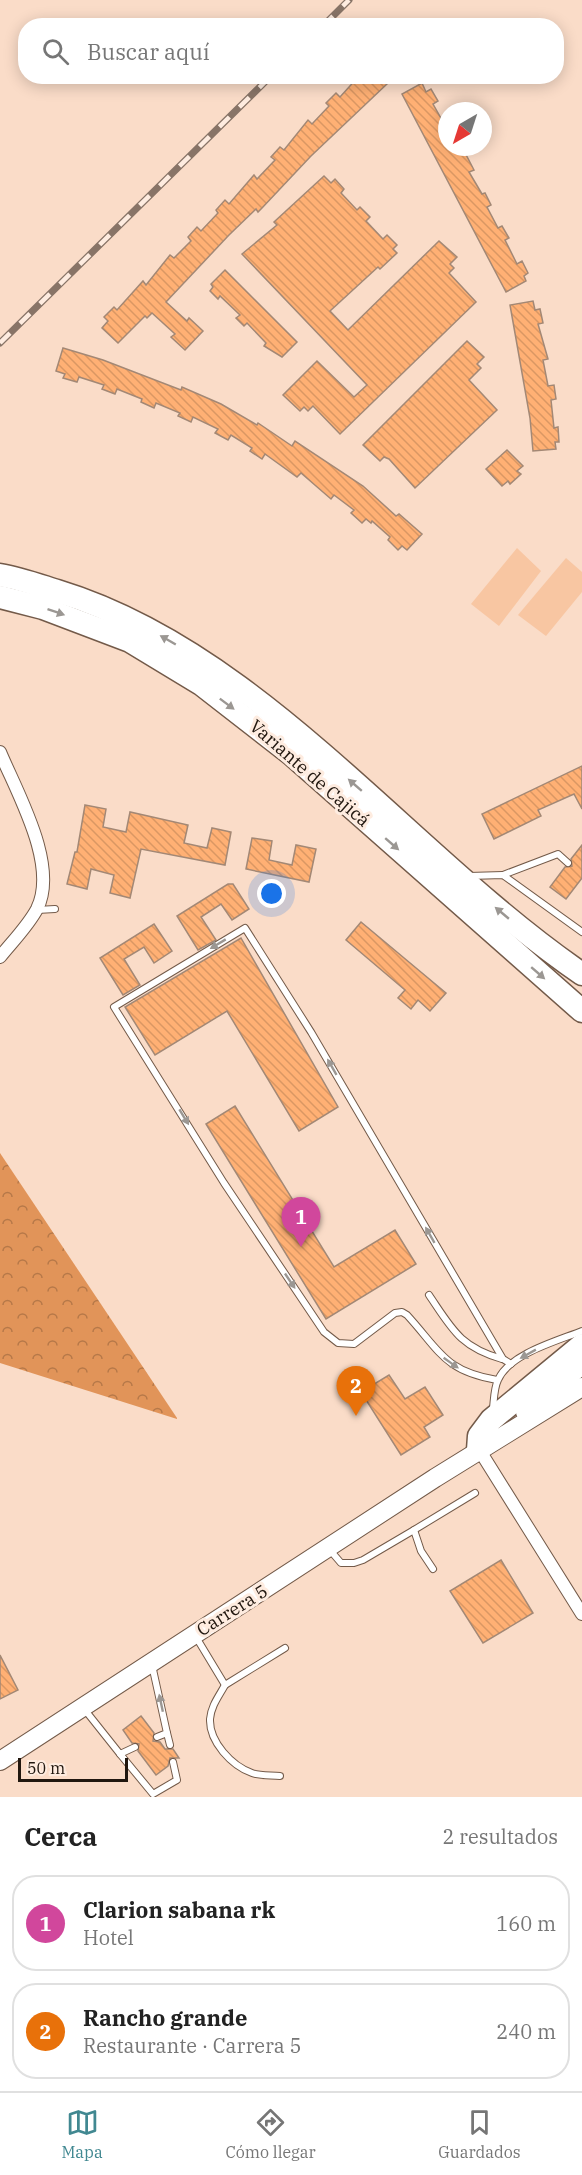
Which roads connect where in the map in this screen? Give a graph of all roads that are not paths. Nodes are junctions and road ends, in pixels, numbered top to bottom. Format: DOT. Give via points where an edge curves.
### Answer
graph roads {
  1 [pos="0,575"];
  2 [pos="0,597"];
  3 [pos="0,752"];
  4 [pos="568,862"];
  5 [pos="459,876"];
  6 [pos="503,876"];
  7 [pos="55,909"];
  8 [pos="36,910"];
  9 [pos="582,932"];
  10 [pos="0,957"];
  11 [pos="582,974"];
  12 [pos="582,1011"];
  13 [pos="429,1295"];
  14 [pos="582,1331"];
  15 [pos="582,1345"];
  16 [pos="502,1359"];
  17 [pos="511,1364"];
  18 [pos="582,1365"];
  19 [pos="497,1380"];
  20 [pos="582,1387"];
  21 [pos="491,1420"];
  22 [pos="474,1454"];
  23 [pos="475,1493"];
  24 [pos="414,1530"];
  25 [pos="329,1549"];
  26 [pos="433,1569"];
  27 [pos="582,1614"];
  28 [pos="194,1634"];
  29 [pos="285,1648"];
  30 [pos="151,1662"];
  31 [pos="225,1685"];
  32 [pos="82,1707"];
  33 [pos="167,1733"];
  34 [pos="157,1737"];
  35 [pos="170,1745"];
  36 [pos="135,1747"];
  37 [pos="120,1754"];
  38 [pos="0,1761"];
  39 [pos="173,1762"];
  40 [pos="280,1776"];
  5 -- 1 [label="highway, Variante de Cajicá, one-way" via="279,719 174,643 127,617 74,596"];
  2 -- 12 [label="highway, Variante de Cajicá, one-way" via="43,608 130,641 201,684 291,754"];
  3 -- 8 [label="street" via="43,865"];
  4 -- 6 [label="lane" via="558,855"];
  5 -- 6 [label="lane"];
  11 -- 5 [label="highway, Variante de Cajicá, one-way" via="543,947"];
  6 -- 9 [label="lane"];
  7 -- 8 [label="lane"];
  8 -- 10 [label="street"];
  13 -- 16 [label="lane" via="466,1344"];
  14 -- 17 [label="lane, one-way"];
  15 -- 21 [label="highway"];
  16 -- 17 [label="lane"];
  16 -- 19 [label="lane, one-way" via="246,928 114,1006 224,1183 324,1332 338,1343 354,1344 395,1313 402,1312 448,1362 468,1373"];
  17 -- 19 [label="lane"];
  18 -- 22 [label="main road, Carrera 5"];
  19 -- 21 [label="lane"];
  20 -- 22 [label="main road, Carrera 5"];
  21 -- 22 [label="highway" via="478,1436"];
  22 -- 25 [label="main road, Carrera 5"];
  22 -- 27 [label="street"];
  23 -- 24 [label="lane"];
  24 -- 25 [label="lane" via="354,1563 341,1563"];
  24 -- 26 [label="lane"];
  25 -- 28 [label="main road, Carrera 5"];
  28 -- 30 [label="main road, Carrera 5"];
  28 -- 31 [label="lane"];
  29 -- 31 [label="lane"];
  30 -- 32 [label="main road, Carrera 5"];
  33 -- 30 [label="lane, one-way"];
  31 -- 40 [label="lane" via="213,1704 210,1721 218,1744 230,1761 253,1774"];
  32 -- 37 [label="lane"];
  32 -- 38 [label="main road, Carrera 5"];
  33 -- 34 [label="lane"];
  33 -- 35 [label="lane"];
  36 -- 37 [label="lane"];
  37 -- 39 [label="lane" via="153,1794 177,1780"];
}
